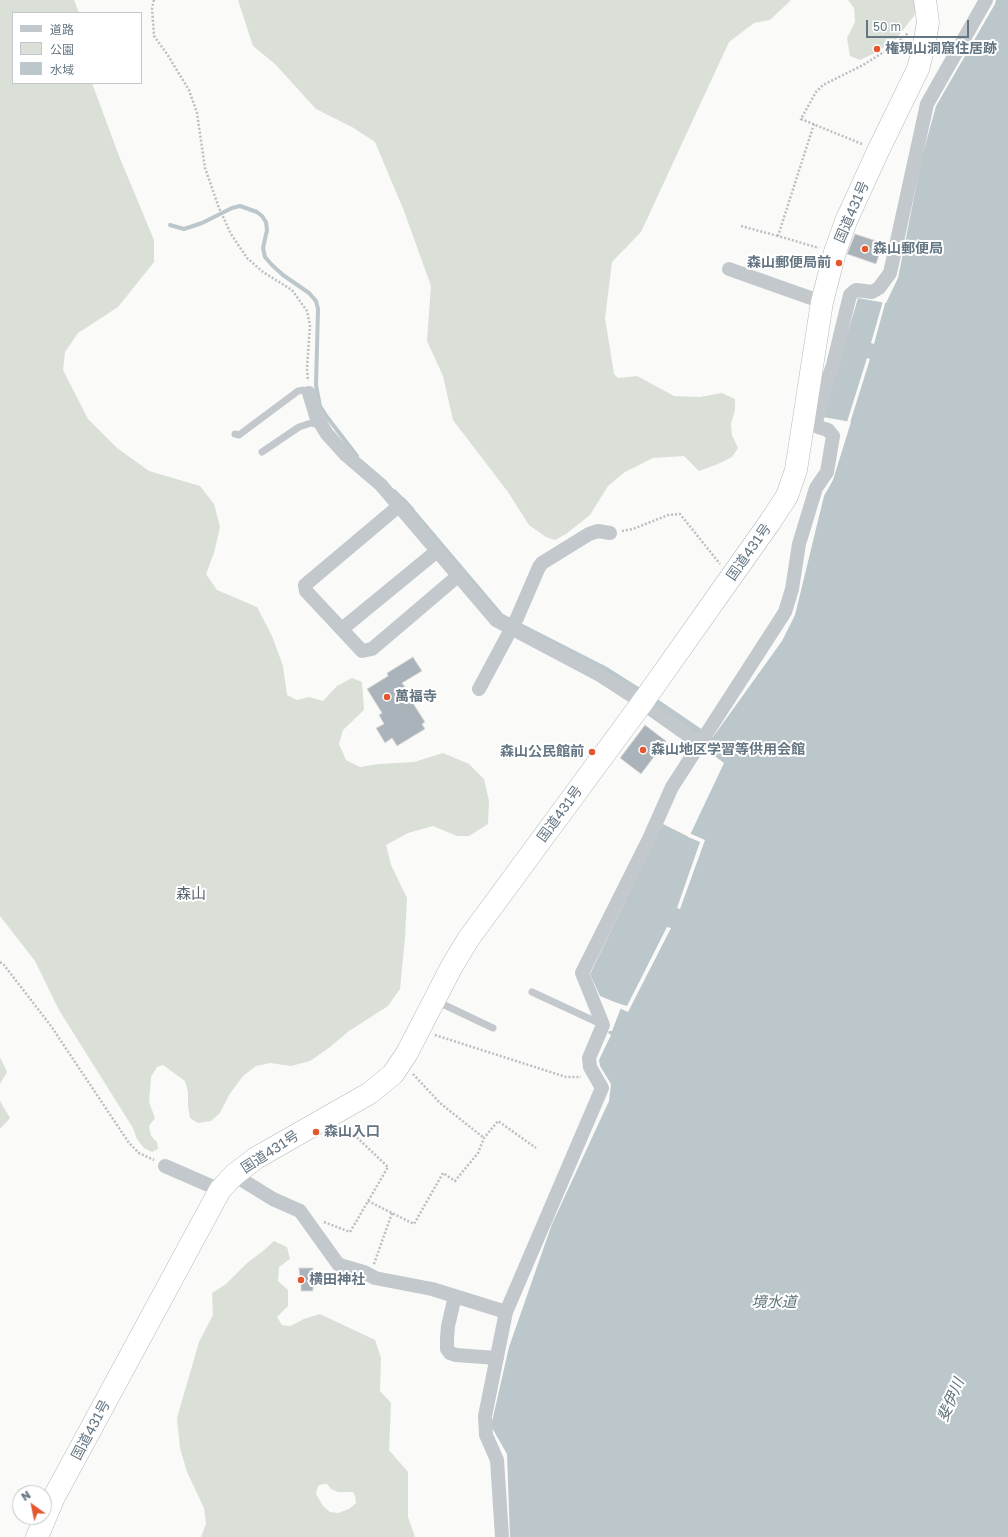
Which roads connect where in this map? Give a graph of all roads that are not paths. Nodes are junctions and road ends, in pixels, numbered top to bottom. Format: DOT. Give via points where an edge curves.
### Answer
graph roads {
  1 [pos="986,0"];
  2 [pos="926,7"];
  3 [pos="729,269"];
  4 [pos="822,302"];
  5 [pos="816,392"];
  6 [pos="309,393"];
  7 [pos="321,425"];
  8 [pos="235,434"];
  9 [pos="262,452"];
  10 [pos="400,506"];
  11 [pos="610,533"];
  12 [pos="437,551"];
  13 [pos="459,575"];
  14 [pos="514,624"];
  15 [pos="342,630"];
  16 [pos="479,689"];
  17 [pos="645,698"];
  18 [pos="703,738"];
  19 [pos="532,992"];
  20 [pos="434,1000"];
  21 [pos="603,1025"];
  22 [pos="493,1028"];
  23 [pos="166,1166"];
  24 [pos="227,1183"];
  25 [pos="455,1296"];
  26 [pos="506,1312"];
  27 [pos="498,1358"];
  28 [pos="36,1537"];
  29 [pos="502,1537"];
  1 -- 5 [label="street" via="927,104 890,273 879,288 872,292 856,290 850,295 833,365"];
  2 -- 4 [label="highway, 国道431号" via="928,22 918,69 846,221"];
  3 -- 4 [label="street"];
  4 -- 5 [label="highway, 国道431号"];
  5 -- 17 [label="highway, 国道431号" via="787,496"];
  5 -- 18 [label="street" via="816,423 833,436 827,472 816,488 799,544 788,603 785,612"];
  6 -- 7 [label="street"];
  6 -- 8 [label="lane" via="304,390 298,391 239,435"];
  7 -- 9 [label="lane" via="311,423 299,427"];
  7 -- 10 [label="street" via="346,455 381,485"];
  10 -- 12 [label="street"];
  10 -- 15 [label="street" via="306,585 306,591"];
  11 -- 14 [label="street" via="598,531 589,534 542,563"];
  12 -- 13 [label="street"];
  12 -- 15 [label="street"];
  13 -- 14 [label="street" via="496,620"];
  13 -- 15 [label="street" via="372,648 362,651"];
  14 -- 16 [label="street"];
  14 -- 17 [label="street" via="600,676"];
  17 -- 18 [label="street"];
  17 -- 20 [label="highway, 国道431号" via="470,938"];
  18 -- 21 [label="street" via="672,787 582,973"];
  19 -- 21 [label="lane"];
  20 -- 22 [label="lane"];
  20 -- 24 [label="highway, 国道431号" via="401,1064 379,1087 256,1158"];
  21 -- 26 [label="street" via="589,1058 590,1067 602,1088 598,1100"];
  23 -- 24 [label="street"];
  24 -- 25 [label="street" via="273,1199 300,1212 342,1266 375,1278"];
  24 -- 28 [label="highway, 国道431号" via="54,1497"];
  25 -- 26 [label="street"];
  25 -- 27 [label="street" via="446,1338 450,1353"];
  26 -- 27 [label="street"];
  27 -- 29 [label="street" via="485,1416 485,1427 488,1442 497,1460"];
}
